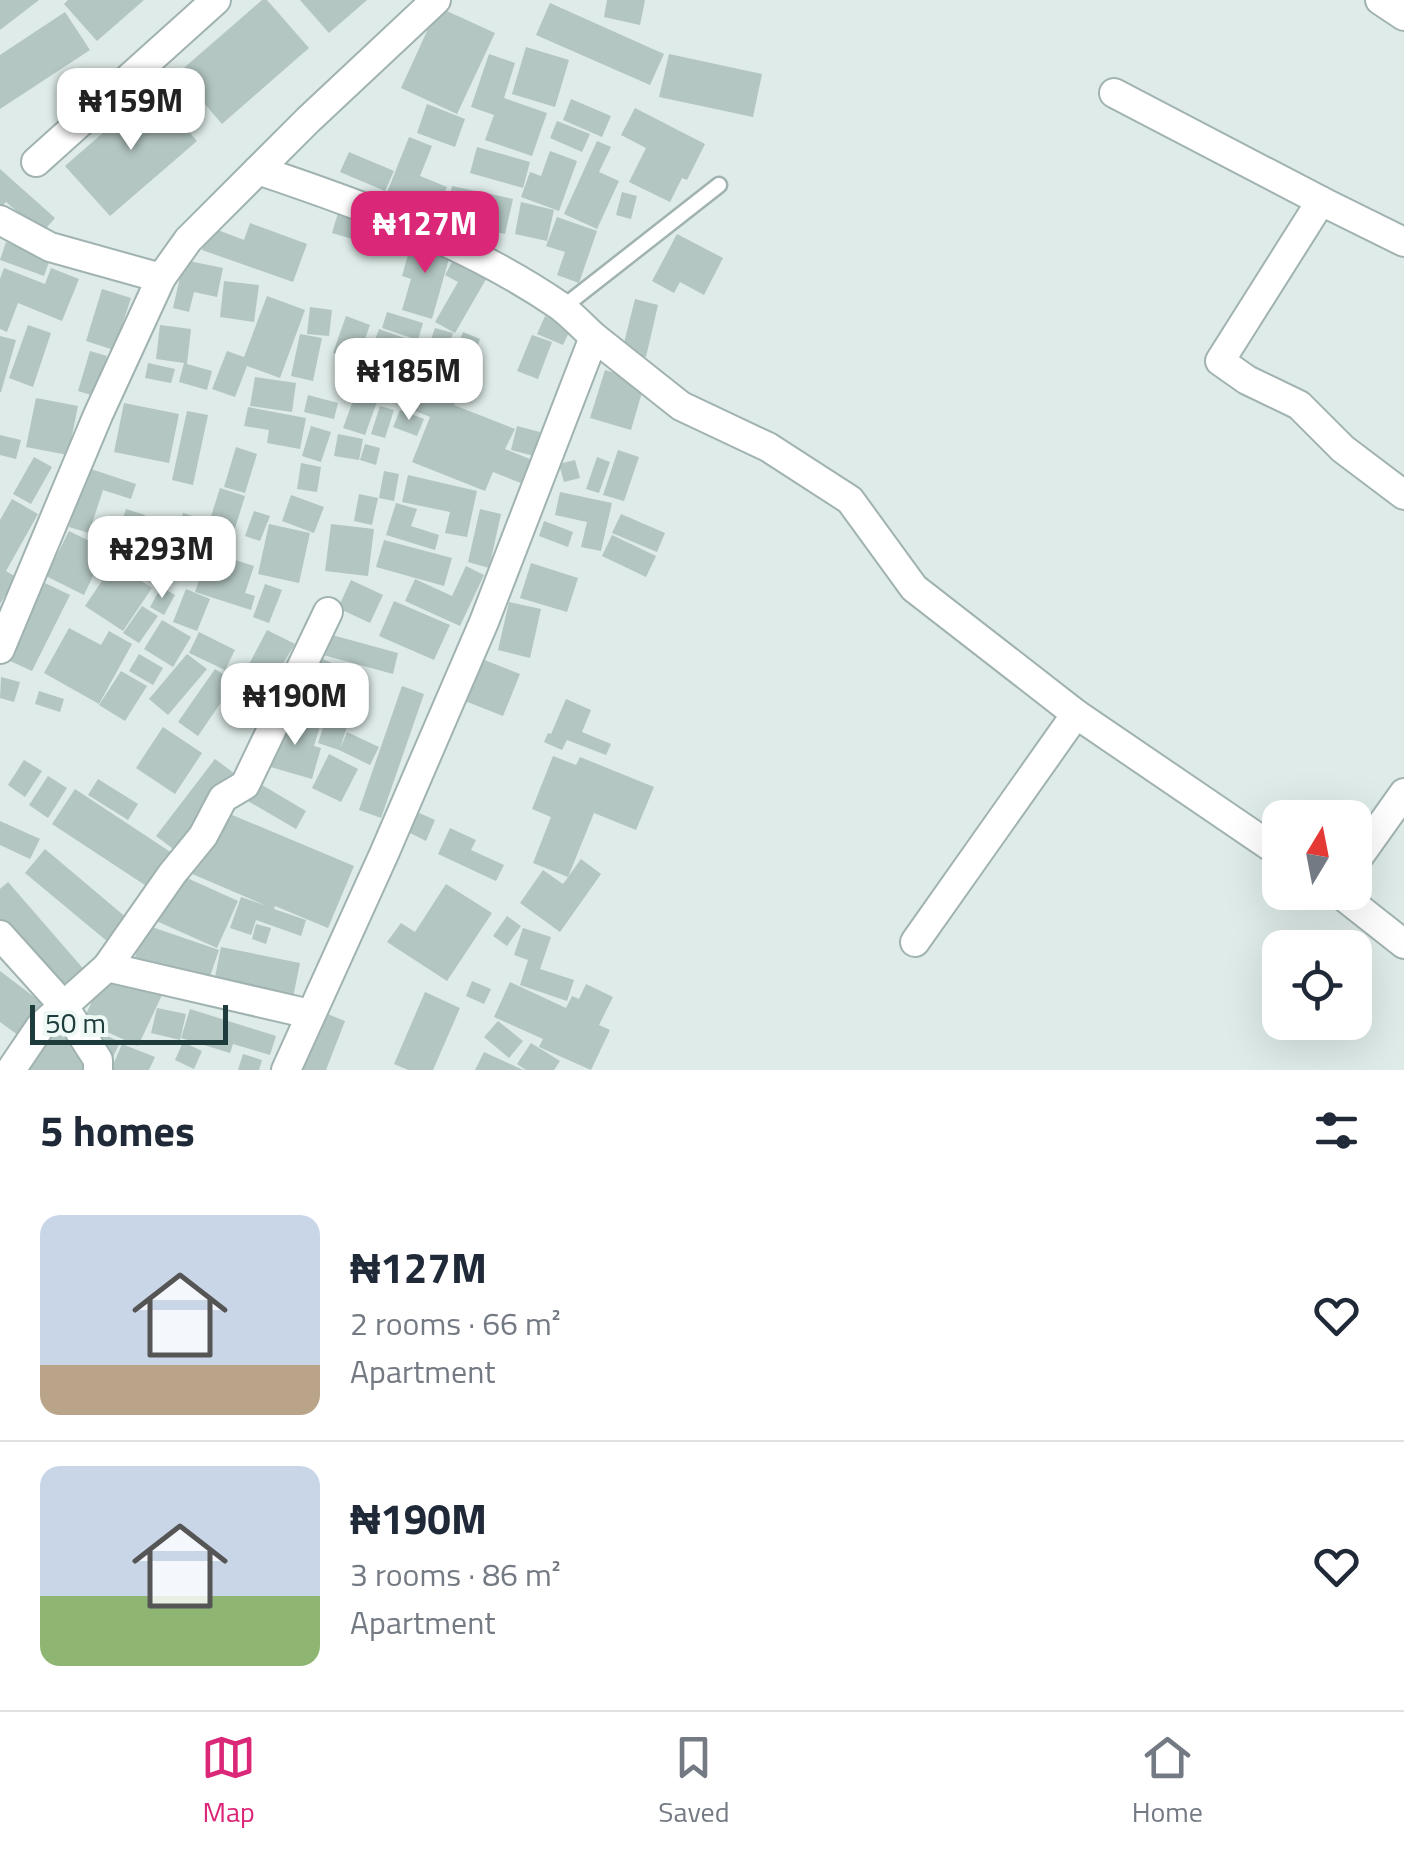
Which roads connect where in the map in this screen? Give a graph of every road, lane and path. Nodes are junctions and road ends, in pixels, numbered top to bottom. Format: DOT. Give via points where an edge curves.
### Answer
graph roads {
  1 [pos="216,0"];
  2 [pos="436,0"];
  3 [pos="1380,0"];
  4 [pos="1404,16"];
  5 [pos="1114,93"];
  6 [pos="36,162"];
  7 [pos="258,170"];
  8 [pos="719,185"];
  9 [pos="1321,200"];
  10 [pos="0,220"];
  11 [pos="1404,242"];
  12 [pos="160,278"];
  13 [pos="562,308"];
  14 [pos="594,338"];
  15 [pos="1404,495"];
  16 [pos="328,612"];
  17 [pos="0,649"];
  18 [pos="1076,714"];
  19 [pos="1404,794"];
  20 [pos="1372,838"];
  21 [pos="1262,841"];
  22 [pos="1361,910"];
  23 [pos="0,935"];
  24 [pos="915,942"];
  25 [pos="1404,944"];
  26 [pos="107,967"];
  27 [pos="63,1005"];
  28 [pos="310,1014"];
  29 [pos="11,1070"];
  30 [pos="98,1070"];
  31 [pos="286,1070"];
  1 -- 6 [label="street"];
  2 -- 7 [label="street"];
  3 -- 4 [label="street"];
  5 -- 9 [label="street"];
  7 -- 12 [label="street"];
  7 -- 13 [label="street" via="455,245"];
  8 -- 13 [label="lane"];
  9 -- 11 [label="street"];
  9 -- 15 [label="street" via="1220,360 1300,405"];
  10 -- 12 [label="street" via="50,247"];
  12 -- 17 [label="street"];
  13 -- 14 [label="street"];
  14 -- 18 [label="street" via="680,406 768,447 850,500 914,588"];
  14 -- 28 [label="street" via="484,622"];
  16 -- 26 [label="street" via="244,784 223,798 203,836"];
  18 -- 21 [label="street"];
  18 -- 24 [label="street"];
  19 -- 20 [label="street"];
  22 -- 25 [label="street"];
  23 -- 27 [label="street"];
  26 -- 27 [label="street"];
  26 -- 28 [label="street"];
  27 -- 29 [label="street"];
  27 -- 30 [label="street"];
  28 -- 31 [label="street"];
}
